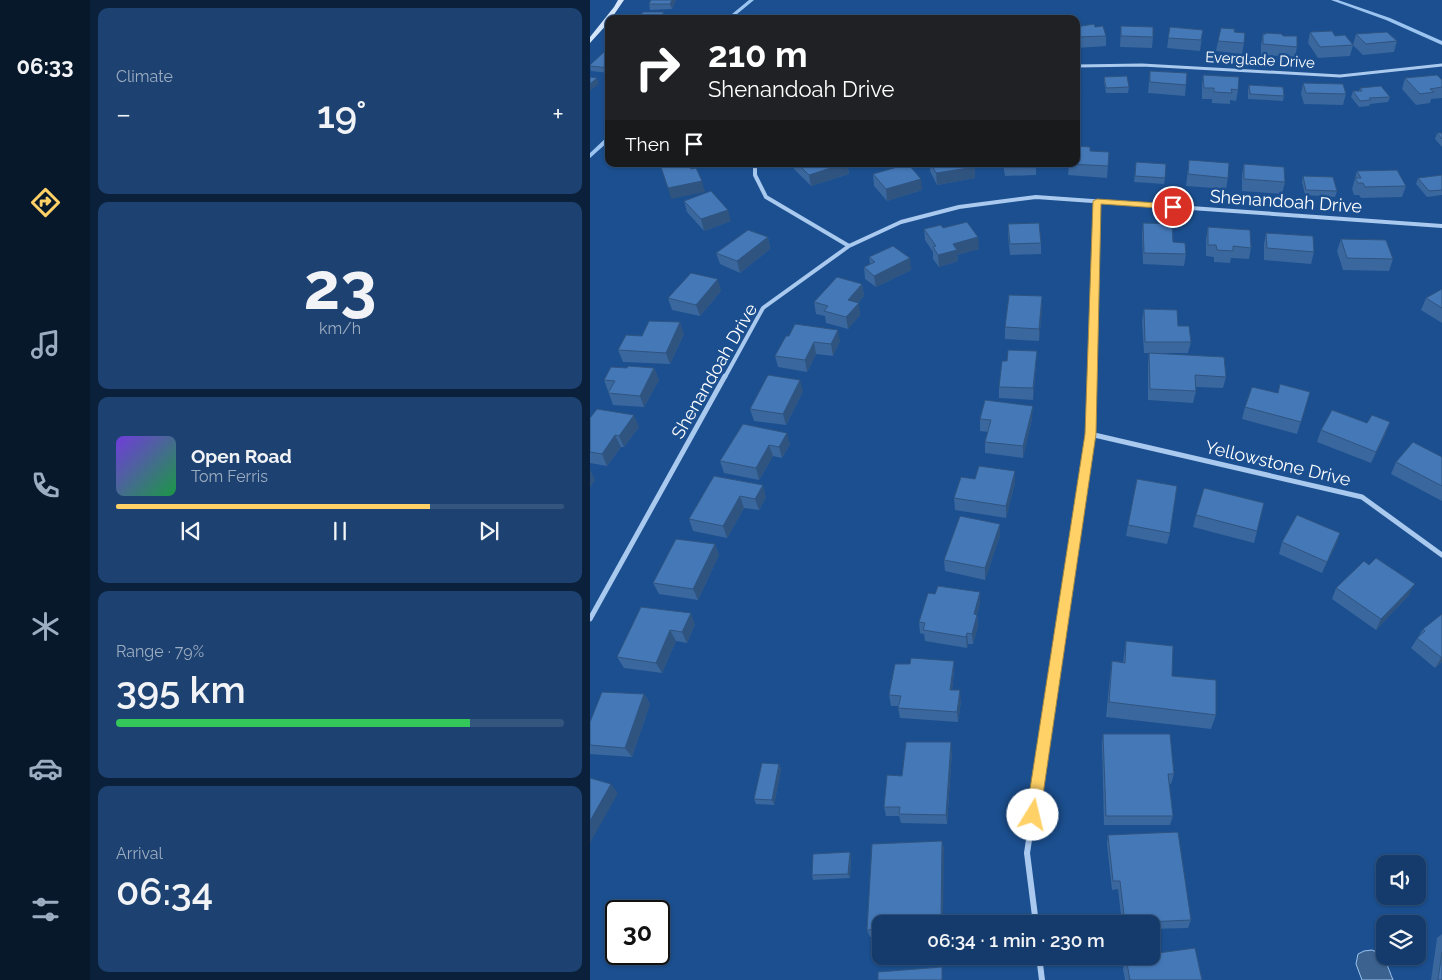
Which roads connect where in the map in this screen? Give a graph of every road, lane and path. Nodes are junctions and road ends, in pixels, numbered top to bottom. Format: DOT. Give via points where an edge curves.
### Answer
graph roads {
  1 [pos="621,0"];
  2 [pos="610,15"];
  3 [pos="605,22"];
  4 [pos="590,41"];
  5 [pos="1442,65"];
  6 [pos="1080,66"];
  7 [pos="755,167"];
  8 [pos="1097,201"];
  9 [pos="1441,227"];
  10 [pos="849,246"];
  11 [pos="1090,434"];
  12 [pos="1442,556"];
  13 [pos="590,619"];
  14 [pos="1035,915"];
  15 [pos="1040,965"];
  16 [pos="1042,980"];
  1 -- 2 [label="street"];
  3 -- 4 [label="street"];
  5 -- 6 [label="street, Everglade Drive" via="1340,76 1142,65"];
  7 -- 10 [label="street" via="755,175 766,197"];
  8 -- 9 [label="street, Shenandoah Drive"];
  8 -- 10 [label="street, Shenandoah Drive" via="1036,198 959,207 901,222"];
  8 -- 11 [label="street"];
  10 -- 13 [label="street, Shenandoah Drive" via="763,308"];
  11 -- 12 [label="street, Yellowstone Drive" via="1362,497"];
  11 -- 14 [label="street" via="1027,853"];
  15 -- 16 [label="street"];
}
